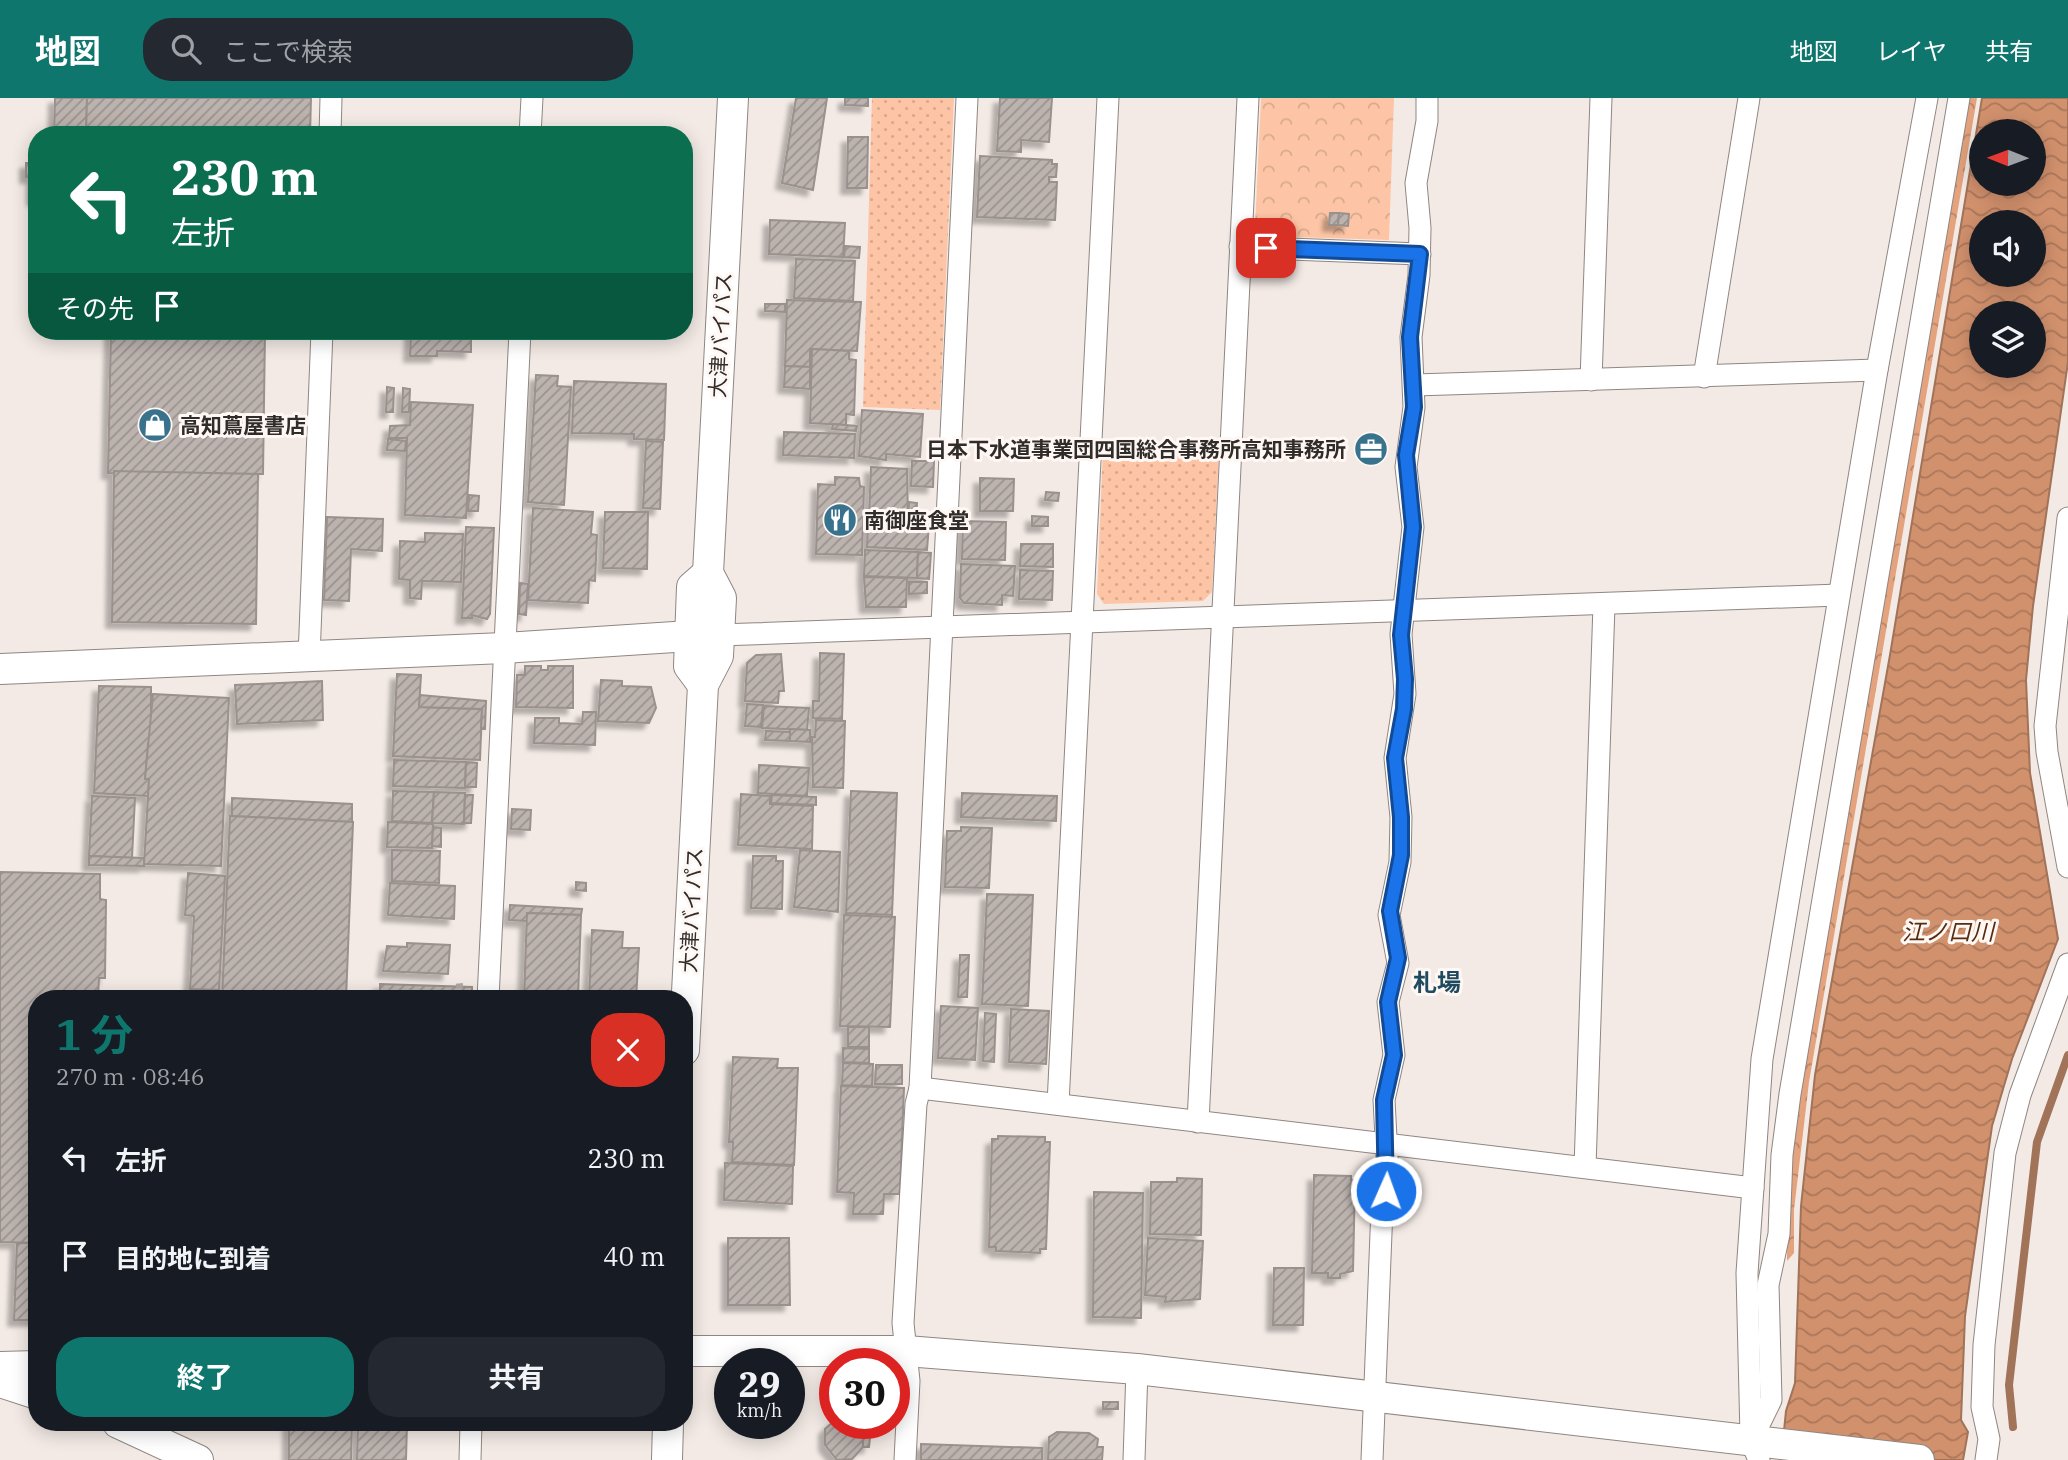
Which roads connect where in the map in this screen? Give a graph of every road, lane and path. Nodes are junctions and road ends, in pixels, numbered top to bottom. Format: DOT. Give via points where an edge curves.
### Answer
graph roads {
  1 [pos="331,98"];
  2 [pos="532,98"];
  3 [pos="733,98"];
  4 [pos="967,98"];
  5 [pos="1108,98"];
  6 [pos="1248,98"];
  7 [pos="1427,98"];
  8 [pos="1601,98"];
  9 [pos="1749,98"];
  10 [pos="1927,98"];
  11 [pos="1959,98"];
  12 [pos="330,126"];
  13 [pos="530,126"];
  14 [pos="1240,247"];
  15 [pos="1420,254"];
  16 [pos="321,340"];
  17 [pos="520,340"];
  18 [pos="1877,370"];
  19 [pos="1704,377"];
  20 [pos="1591,380"];
  21 [pos="1415,385"];
  22 [pos="2068,520"];
  23 [pos="1839,595"];
  24 [pos="1604,605"];
  25 [pos="1402,611"];
  26 [pos="1222,618"];
  27 [pos="1082,622"];
  28 [pos="942,627"];
  29 [pos="704,635"];
  30 [pos="504,648"];
  31 [pos="309,657"];
  32 [pos="0,669"];
  33 [pos="2068,867"];
  34 [pos="2068,964"];
  35 [pos="488,990"];
  36 [pos="687,990"];
  37 [pos="920,1088"];
  38 [pos="1058,1104"];
  39 [pos="1198,1122"];
  40 [pos="1386,1146"];
  41 [pos="1585,1167"];
  42 [pos="1753,1188"];
  43 [pos="906,1348"];
  44 [pos="693,1351"];
  45 [pos="819,1351"];
  46 [pos="910,1351"];
  47 [pos="28,1366"];
  48 [pos="0,1367"];
  49 [pos="1137,1369"];
  50 [pos="0,1382"];
  51 [pos="28,1391"];
  52 [pos="1375,1396"];
  53 [pos="128,1431"];
  54 [pos="471,1431"];
  55 [pos="668,1431"];
  56 [pos="906,1439"];
  57 [pos="152,1449"];
  58 [pos="1759,1452"];
  59 [pos="198,1460"];
  60 [pos="470,1460"];
  61 [pos="667,1460"];
  62 [pos="905,1460"];
  63 [pos="1134,1460"];
  64 [pos="1372,1460"];
  65 [pos="1919,1460"];
  66 [pos="1986,1460"];
  1 -- 12 [label="street"];
  2 -- 13 [label="street"];
  3 -- 29 [label="street, 大津バイパス" via="708,573 692,587"];
  4 -- 28 [label="street"];
  5 -- 27 [label="street"];
  6 -- 14 [label="street"];
  7 -- 15 [label="street" via="1416,183"];
  8 -- 20 [label="street"];
  9 -- 19 [label="street"];
  10 -- 18 [label="street"];
  11 -- 58 [label="street" via="1796,1050 1782,1155 1779,1234 1768,1285 1771,1400"];
  14 -- 15 [label="street"];
  14 -- 26 [label="street"];
  15 -- 21 [label="street" via="1410,337"];
  16 -- 31 [label="street"];
  17 -- 30 [label="street"];
  18 -- 19 [label="street"];
  18 -- 23 [label="street"];
  19 -- 20 [label="street"];
  20 -- 21 [label="street"];
  21 -- 25 [label="street" via="1406,467 1413,540"];
  22 -- 33 [label="street" via="2045,726"];
  23 -- 24 [label="street"];
  23 -- 42 [label="street" via="1762,1059"];
  24 -- 25 [label="street"];
  24 -- 41 [label="street"];
  25 -- 26 [label="street"];
  25 -- 40 [label="street" via="1405,694 1395,758 1401,862 1390,911 1398,958 1388,1002 1394,1055 1384,1100"];
  26 -- 27 [label="street"];
  26 -- 39 [label="street"];
  27 -- 28 [label="street"];
  27 -- 38 [label="street"];
  28 -- 29 [label="street"];
  28 -- 37 [label="street"];
  29 -- 30 [label="street"];
  29 -- 36 [label="street, 大津バイパス" via="689,666 703,685"];
  30 -- 31 [label="street"];
  30 -- 35 [label="street"];
  31 -- 32 [label="street"];
  34 -- 66 [label="street" via="2020,1095 2005,1153 1984,1345"];
  37 -- 38 [label="street"];
  37 -- 43 [label="street" via="903,1323"];
  38 -- 39 [label="street"];
  39 -- 40 [label="street"];
  40 -- 41 [label="street"];
  40 -- 52 [label="street"];
  41 -- 42 [label="street"];
  42 -- 58 [label="street" via="1747,1273"];
  44 -- 45 [label="street"];
  46 -- 49 [label="street"];
  47 -- 48 [label="street"];
  49 -- 52 [label="street"];
  49 -- 63 [label="street"];
  50 -- 51 [label="street"];
  52 -- 58 [label="street"];
  52 -- 64 [label="street"];
  53 -- 57 [label="street"];
  54 -- 60 [label="street"];
  55 -- 61 [label="street"];
  56 -- 62 [label="street"];
  57 -- 59 [label="street"];
  58 -- 65 [label="street"];
}
